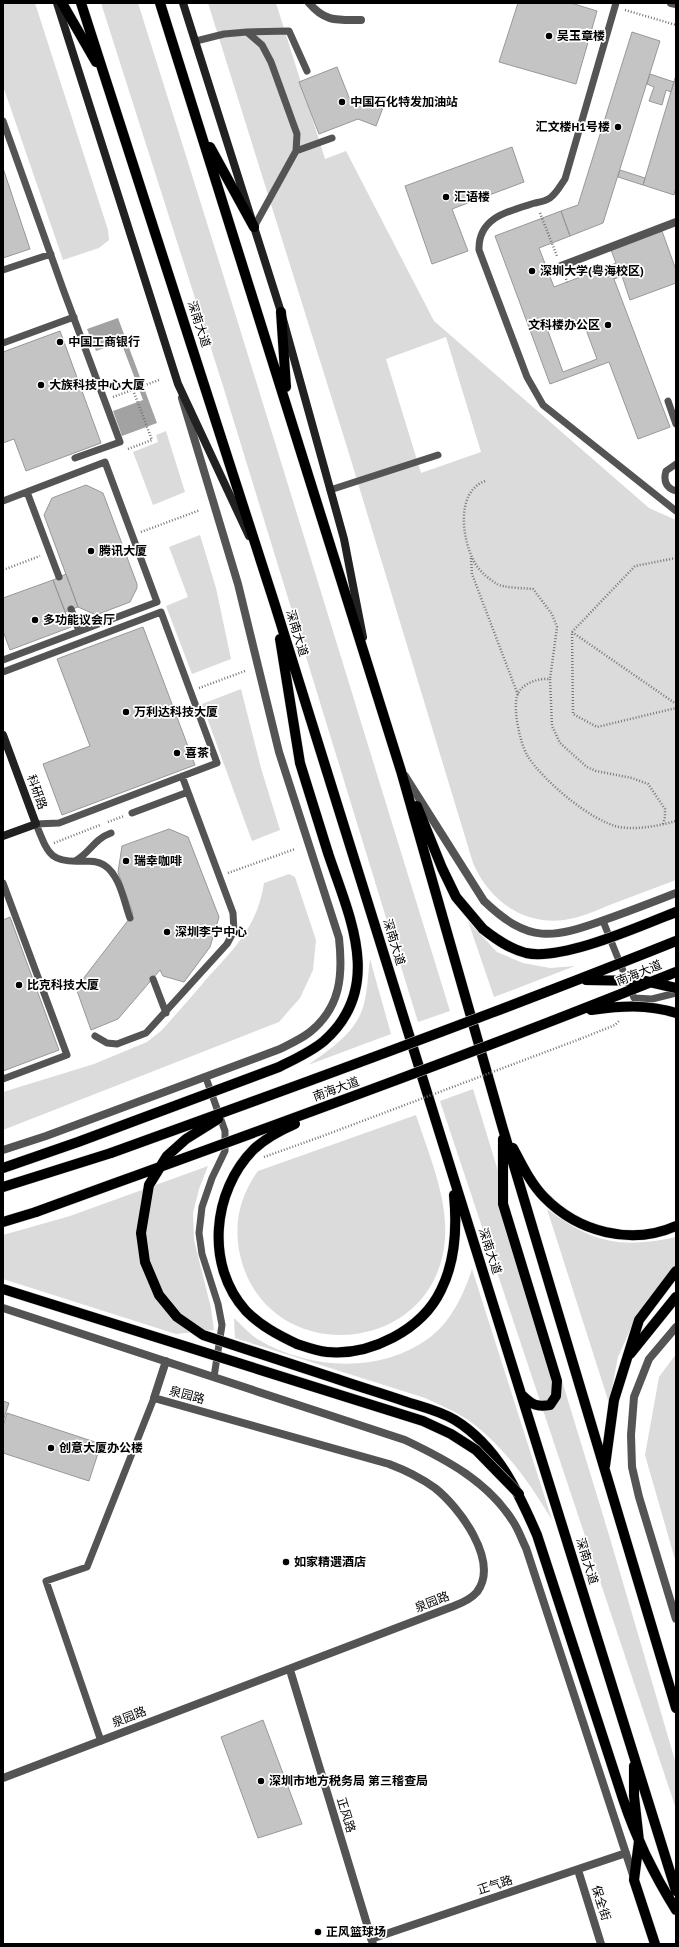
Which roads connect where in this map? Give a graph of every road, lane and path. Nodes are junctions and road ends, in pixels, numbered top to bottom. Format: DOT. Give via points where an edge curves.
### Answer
graph roads {
  1 [pos="57,3"];
  2 [pos="62,3"];
  3 [pos="81,3"];
  4 [pos="160,3"];
  5 [pos="183,3"];
  6 [pos="308,3"];
  7 [pos="671,3"];
  8 [pos="676,4"];
  9 [pos="616,5"];
  10 [pos="361,20"];
  11 [pos="676,25"];
  12 [pos="247,32"];
  13 [pos="196,42"];
  14 [pos="307,71"];
  15 [pos="107,81"];
  16 [pos="3,121"];
  17 [pos="199,128"];
  18 [pos="332,138"];
  19 [pos="296,151"];
  20 [pos="536,203"];
  21 [pos="676,222"];
  22 [pos="254,227"];
  23 [pos="51,254"];
  24 [pos="561,266"];
  25 [pos="3,270"];
  26 [pos="567,282"];
  27 [pos="281,312"];
  28 [pos="74,317"];
  29 [pos="3,343"];
  30 [pos="160,380"];
  31 [pos="178,384"];
  32 [pos="133,390"];
  33 [pos="105,400"];
  34 [pos="668,401"];
  35 [pos="287,405"];
  36 [pos="676,424"];
  37 [pos="122,451"];
  38 [pos="438,455"];
  39 [pos="75,458"];
  40 [pos="676,464"];
  41 [pos="485,481"];
  42 [pos="330,490"];
  43 [pos="673,490"];
  44 [pos="27,492"];
  45 [pos="661,499"];
  46 [pos="3,501"];
  47 [pos="200,510"];
  48 [pos="676,511"];
  49 [pos="132,536"];
  50 [pos="49,552"];
  51 [pos="471,554"];
  52 [pos="676,558"];
  53 [pos="263,565"];
  54 [pos="3,570"];
  55 [pos="59,577"];
  56 [pos="275,605"];
  57 [pos="71,609"];
  58 [pos="79,631"];
  59 [pos="572,632"];
  60 [pos="367,658"];
  61 [pos="3,660"];
  62 [pos="245,671"];
  63 [pos="3,672"];
  64 [pos="550,679"];
  65 [pos="190,691"];
  66 [pos="518,695"];
  67 [pos="676,704"];
  68 [pos="676,708"];
  69 [pos="3,734"];
  70 [pos="401,771"];
  71 [pos="182,776"];
  72 [pos="188,792"];
  73 [pos="132,813"];
  74 [pos="676,821"];
  75 [pos="36,824"];
  76 [pos="663,824"];
  77 [pos="111,833"];
  78 [pos="3,836"];
  79 [pos="45,846"];
  80 [pos="295,849"];
  81 [pos="74,862"];
  82 [pos="219,876"];
  83 [pos="3,883"];
  84 [pos="5,893"];
  85 [pos="676,893"];
  86 [pos="676,912"];
  87 [pos="130,918"];
  88 [pos="603,921"];
  89 [pos="676,941"];
  90 [pos="676,972"];
  91 [pos="153,979"];
  92 [pos="580,980"];
  93 [pos="676,988"];
  94 [pos="676,993"];
  95 [pos="166,1013"];
  96 [pos="676,1013"];
  97 [pos="566,1016"];
  98 [pos="615,1025"];
  99 [pos="95,1036"];
  100 [pos="206,1078"];
  101 [pos="3,1079"];
  102 [pos="342,1101"];
  103 [pos="233,1109"];
  104 [pos="503,1130"];
  105 [pos="3,1150"];
  106 [pos="275,1153"];
  107 [pos="3,1168"];
  108 [pos="451,1171"];
  109 [pos="3,1187"];
  110 [pos="3,1222"];
  111 [pos="676,1226"];
  112 [pos="676,1271"];
  113 [pos="3,1289"];
  114 [pos="676,1297"];
  115 [pos="3,1308"];
  116 [pos="676,1327"];
  117 [pos="626,1360"];
  118 [pos="166,1361"];
  119 [pos="214,1377"];
  120 [pos="522,1394"];
  121 [pos="154,1398"];
  122 [pos="605,1470"];
  123 [pos="519,1494"];
  124 [pos="676,1619"];
  125 [pos="290,1670"];
  126 [pos="669,1686"];
  127 [pos="676,1696"];
  128 [pos="676,1708"];
  129 [pos="101,1741"];
  130 [pos="634,1754"];
  131 [pos="3,1778"];
  132 [pos="639,1841"];
  133 [pos="626,1853"];
  134 [pos="578,1870"];
  135 [pos="634,1880"];
  136 [pos="676,1891"];
  137 [pos="676,1910"];
  138 [pos="372,1941"];
  139 [pos="601,1944"];
  140 [pos="655,1944"];
  1 -- 31 [label="main road"];
  2 -- 15 [label="main road"];
  3 -- 15 [label="main road, 深南大道"];
  4 -- 17 [label="main road"];
  5 -- 13 [label="main road"];
  6 -- 10 [label="street" via="317,13 334,20"];
  7 -- 8 [label="street"];
  9 -- 11 [label="path"];
  9 -- 20 [label="lane" via="565,179 557,192 548,199"];
  12 -- 13 [label="lane" via="224,34"];
  12 -- 14 [label="lane" via="289,31"];
  12 -- 19 [label="lane" via="262,45 271,62 297,134"];
  13 -- 22 [label="main road"];
  15 -- 53 [label="main road, 深南大道"];
  16 -- 23 [label="lane"];
  17 -- 22 [label="main road"];
  17 -- 35 [label="main road"];
  18 -- 19 [label="lane"];
  19 -- 22 [label="lane"];
  20 -- 24 [label="path"];
  20 -- 45 [label="lane" via="491,220 482,230 478,240 479,250 527,377 543,404"];
  21 -- 24 [label="street"];
  22 -- 27 [label="main road"];
  23 -- 25 [label="lane"];
  23 -- 28 [label="lane"];
  24 -- 26 [label="path"];
  27 -- 35 [label="main road"];
  27 -- 42 [label="main road"];
  28 -- 29 [label="lane"];
  28 -- 33 [label="lane"];
  30 -- 32 [label="path"];
  31 -- 53 [label="main road"];
  31 -- 100 [label="street" via="238,584 279,752 338,938 342,965 338,992 325,1017 309,1033 280,1049"];
  32 -- 33 [label="path"];
  32 -- 37 [label="path" via="152,440"];
  33 -- 39 [label="lane" via="120,442"];
  34 -- 36 [label="lane"];
  35 -- 60 [label="main road"];
  38 -- 42 [label="lane"];
  40 -- 43 [label="lane" via="669,468 665,476 666,485"];
  41 -- 51 [label="path" via="477,484 470,494 464,511 463,525"];
  42 -- 60 [label="main road" via="344,539"];
  43 -- 45 [label="lane"];
  44 -- 46 [label="lane"];
  44 -- 49 [label="lane" via="105,462"];
  44 -- 50 [label="lane"];
  45 -- 48 [label="lane"];
  47 -- 49 [label="path"];
  49 -- 58 [label="lane" via="157,602"];
  50 -- 54 [label="path"];
  50 -- 55 [label="lane"];
  51 -- 64 [label="path" via="484,574 498,585 533,589 552,614 556,628"];
  51 -- 66 [label="path" via="472,574"];
  52 -- 59 [label="path" via="635,566"];
  53 -- 56 [label="main road, 深南大道"];
  56 -- 107 [label="main road, bridge" via="300,763 359,954 359,978 352,1003 325,1040 307,1053 279,1067"];
  56 -- 108 [label="main road, 深南大道"];
  57 -- 58 [label="lane"];
  58 -- 61 [label="lane"];
  59 -- 67 [label="path"];
  59 -- 68 [label="path" via="573,714 597,727"];
  60 -- 70 [label="main road"];
  62 -- 65 [label="path"];
  63 -- 65 [label="lane" via="161,612"];
  64 -- 66 [label="path" via="539,678 523,688"];
  64 -- 76 [label="path" via="552,726 560,743 578,760 596,771 648,784 665,809"];
  65 -- 71 [label="lane" via="217,763"];
  66 -- 76 [label="path" via="518,723 527,755 561,793 604,821 618,827 634,828"];
  69 -- 75 [label="main road, 科研路"];
  70 -- 86 [label="main road, bridge" via="456,897 483,930 511,948 527,953 560,952 587,945"];
  70 -- 88 [label="street" via="484,901 501,917 535,933 554,935 573,932"];
  70 -- 104 [label="main road"];
  71 -- 72 [label="lane"];
  71 -- 75 [label="lane" via="59,823"];
  72 -- 73 [label="lane"];
  72 -- 82 [label="lane"];
  73 -- 79 [label="path"];
  74 -- 76 [label="path"];
  75 -- 78 [label="main road, 科研路"];
  75 -- 79 [label="lane"];
  77 -- 81 [label="lane" via="99,838"];
  79 -- 81 [label="lane" via="48,852 58,859"];
  80 -- 82 [label="path"];
  81 -- 87 [label="lane" via="94,861 104,865 118,883"];
  82 -- 95 [label="lane" via="235,922 232,937"];
  83 -- 84 [label="lane"];
  84 -- 101 [label="lane" via="67,1055"];
  85 -- 88 [label="street"];
  88 -- 94 [label="lane" via="634,998 652,999"];
  89 -- 92 [label="main road, 南海大道, bridge"];
  90 -- 97 [label="main road, 南海大道, bridge"];
  91 -- 95 [label="lane"];
  92 -- 93 [label="main road, bridge" via="645,980"];
  92 -- 103 [label="main road, 南海大道, bridge"];
  95 -- 99 [label="lane" via="146,1033 117,1044"];
  96 -- 97 [label="main road, bridge" via="637,1005 616,1006"];
  97 -- 102 [label="main road, 南海大道, bridge"];
  98 -- 106 [label="path, bridge" via="539,1056"];
  100 -- 105 [label="street"];
  100 -- 119 [label="lane" via="225,1132 225,1151 202,1206 199,1234 222,1325"];
  102 -- 108 [label="main road, bridge" via="282,1130 254,1149 239,1167 227,1188 220,1215 218,1241 222,1266 231,1289 246,1310 275,1334 297,1344 326,1352 352,1351 382,1343 402,1332 426,1312 446,1279 454,1240 455,1208"];
  102 -- 110 [label="main road, 南海大道, bridge"];
  103 -- 109 [label="main road, 南海大道, bridge" via="58,1171"];
  103 -- 123 [label="main road, bridge" via="186,1139 167,1156 149,1185 141,1233 145,1262 159,1295 177,1317 204,1334 433,1410 454,1420 476,1435 499,1461"];
  104 -- 111 [label="main road" via="525,1171 543,1197 564,1215 588,1227 614,1234 641,1235"];
  104 -- 120 [label="main road" via="503,1204 557,1381 556,1396 550,1405 540,1407 531,1404"];
  104 -- 122 [label="main road"];
  108 -- 120 [label="main road, 深南大道"];
  112 -- 117 [label="main road" via="639,1320"];
  113 -- 123 [label="main road, bridge" via="423,1421 451,1434 476,1450"];
  114 -- 117 [label="main road"];
  115 -- 118 [label="street"];
  116 -- 124 [label="street" via="649,1359 634,1398 631,1435 632,1467 639,1497"];
  117 -- 122 [label="main road" via="614,1400"];
  118 -- 119 [label="street"];
  118 -- 121 [label="street"];
  119 -- 133 [label="street" via="405,1440 443,1458 476,1481 497,1501 514,1523 526,1548"];
  120 -- 130 [label="main road, 深南大道"];
  121 -- 125 [label="street, 泉园路" via="389,1464 435,1488 468,1524 480,1552 483,1573 481,1583 471,1597"];
  121 -- 129 [label="lane" via="87,1567 46,1581"];
  122 -- 126 [label="main road"];
  123 -- 132 [label="main road" via="537,1535 620,1791"];
  125 -- 129 [label="street, 泉园路"];
  125 -- 138 [label="street, 正风路"];
  126 -- 127 [label="main road"];
  126 -- 128 [label="main road"];
  129 -- 131 [label="street, 泉园路"];
  130 -- 132 [label="main road" via="634,1796"];
  130 -- 136 [label="main road, 深南大道"];
  132 -- 135 [label="main road"];
  132 -- 137 [label="main road" via="654,1874"];
  133 -- 134 [label="street, 正气路"];
  133 -- 135 [label="street"];
  134 -- 138 [label="street, 正气路"];
  134 -- 139 [label="street, 保全街"];
  135 -- 140 [label="main road"];
}
